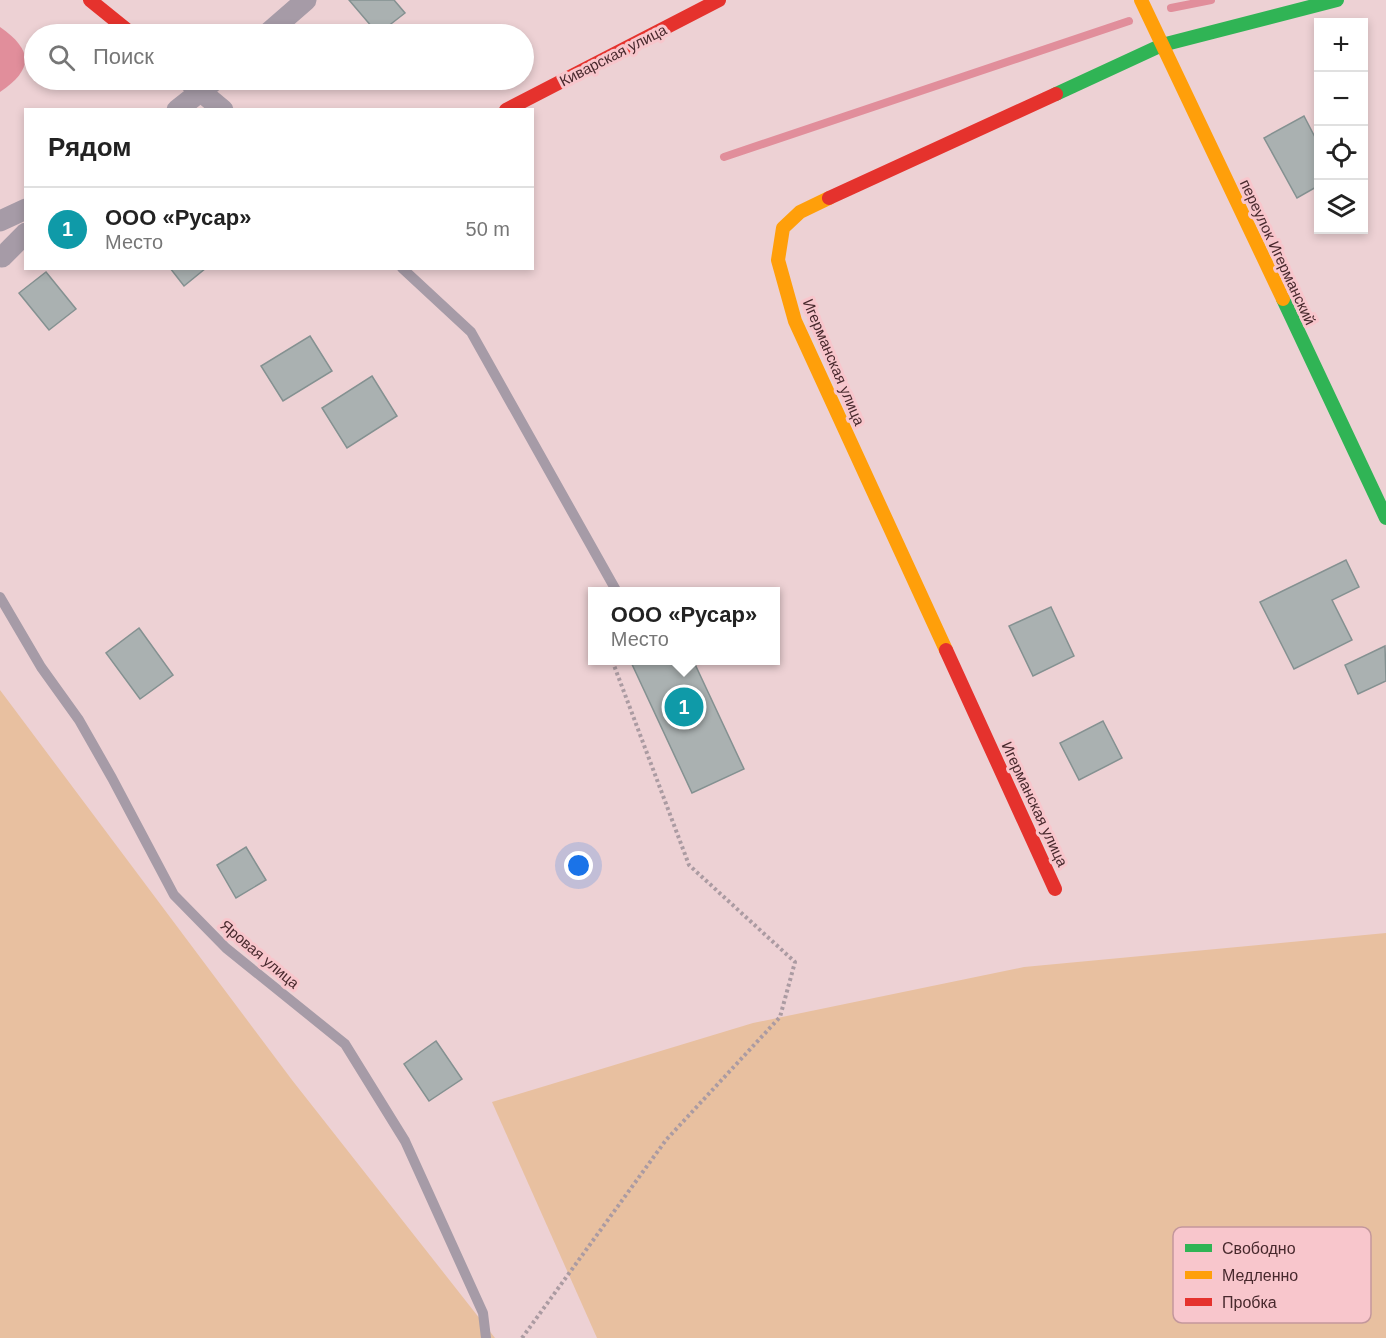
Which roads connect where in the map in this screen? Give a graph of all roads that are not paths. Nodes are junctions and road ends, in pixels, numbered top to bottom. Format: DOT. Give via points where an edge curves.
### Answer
graph roads {
  1 [pos="90,0"];
  2 [pos="306,0"];
  3 [pos="719,0"];
  4 [pos="1141,0"];
  5 [pos="1337,0"];
  6 [pos="120,24"];
  7 [pos="278,24"];
  8 [pos="1162,45"];
  9 [pos="195,90"];
  10 [pos="207,90"];
  11 [pos="179,108"];
  12 [pos="221,108"];
  13 [pos="510,108"];
  14 [pos="24,210"];
  15 [pos="0,221"];
  16 [pos="24,235"];
  17 [pos="1,258"];
  18 [pos="404,270"];
  19 [pos="1386,518"];
  20 [pos="615,587"];
  21 [pos="0,597"];
  22 [pos="1055,889"];
  23 [pos="486,1338"];
  1 -- 6 [label="street"];
  2 -- 7 [label="street"];
  3 -- 13 [label="street, Киварская улица"];
  4 -- 8 [label="street, переулок Игерманский"];
  5 -- 8 [label="street, Игерманская улица"];
  8 -- 19 [label="street, переулок Игерманский"];
  8 -- 22 [label="street, Игерманская улица" via="800,212 783,228 778,260 795,321"];
  9 -- 11 [label="street"];
  10 -- 12 [label="street"];
  14 -- 15 [label="street"];
  16 -- 17 [label="street"];
  18 -- 20 [label="lane" via="471,332"];
  21 -- 23 [label="lane, Яровая улица" via="90,739 174,895 226,948 345,1044 405,1141 483,1313"];
}
